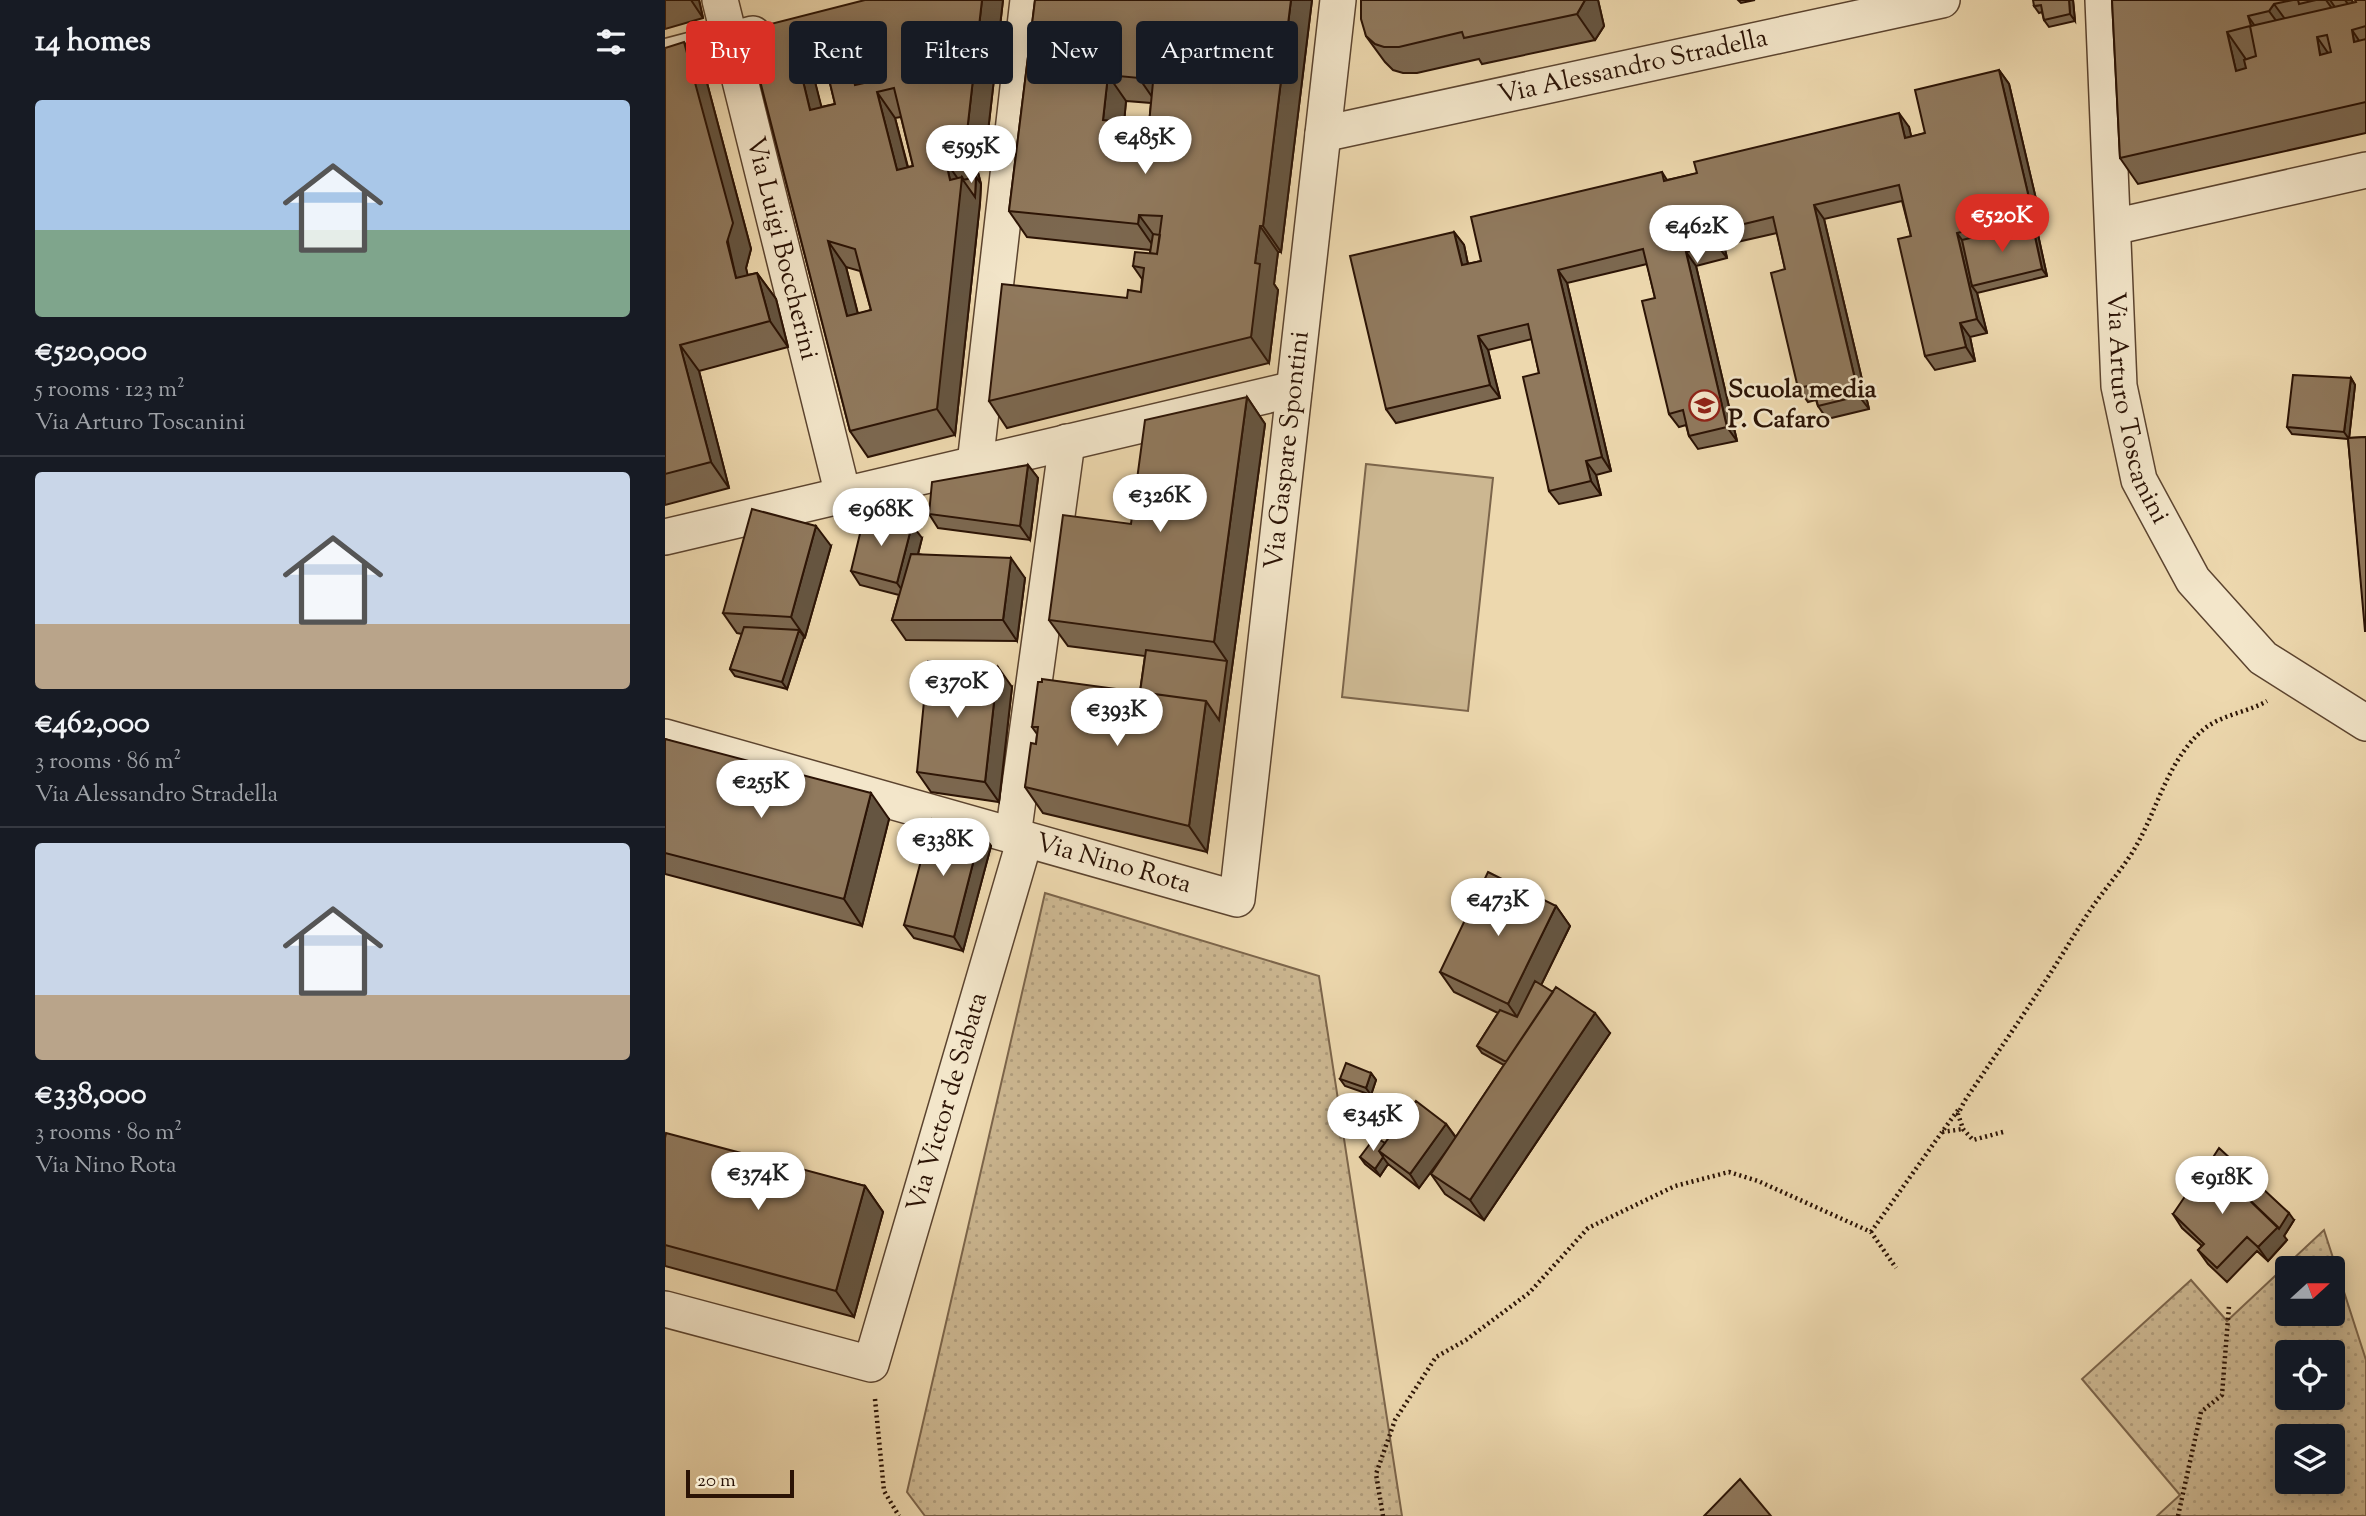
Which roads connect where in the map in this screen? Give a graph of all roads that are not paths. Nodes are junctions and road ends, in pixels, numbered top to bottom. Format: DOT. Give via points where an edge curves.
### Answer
graph roads {
  1 [pos="720,0"];
  2 [pos="1028,0"];
  3 [pos="1338,0"];
  4 [pos="1942,0"];
  5 [pos="2103,0"];
  6 [pos="725,21"];
  7 [pos="782,27"];
  8 [pos="775,29"];
  9 [pos="686,52"];
  10 [pos="665,57"];
  11 [pos="741,84"];
  12 [pos="1323,134"];
  13 [pos="2366,170"];
  14 [pos="2113,227"];
  15 [pos="1294,389"];
  16 [pos="1067,442"];
  17 [pos="975,464"];
  18 [pos="843,495"];
  19 [pos="665,537"];
  20 [pos="2366,723"];
  21 [pos="665,737"];
  22 [pos="1019,837"];
  23 [pos="1237,899"];
  24 [pos="665,1309"];
  1 -- 6 [label="street, Via Luigi Boccherini"];
  2 -- 17 [label="street"];
  3 -- 12 [label="street, Via Gaspare Spontini"];
  4 -- 12 [label="street, Via Alessandro Stradella"];
  5 -- 14 [label="street, Via Arturo Toscanini"];
  7 -- 8 [label="street"];
  9 -- 10 [label="street"];
  11 -- 18 [label="street, Via Luigi Boccherini"];
  12 -- 15 [label="street, Via Gaspare Spontini"];
  13 -- 14 [label="street"];
  14 -- 20 [label="street, Via Arturo Toscanini" via="2119,386 2139,480 2193,580 2263,658"];
  15 -- 16 [label="street"];
  15 -- 23 [label="street, Via Gaspare Spontini"];
  16 -- 17 [label="street"];
  16 -- 22 [label="street, Via Victor de Sabata"];
  17 -- 18 [label="street"];
  18 -- 19 [label="street"];
  21 -- 22 [label="street, Via Nino Rota"];
  22 -- 23 [label="street, Via Nino Rota"];
  22 -- 24 [label="street, Via Victor de Sabata" via="871,1364"];
}
